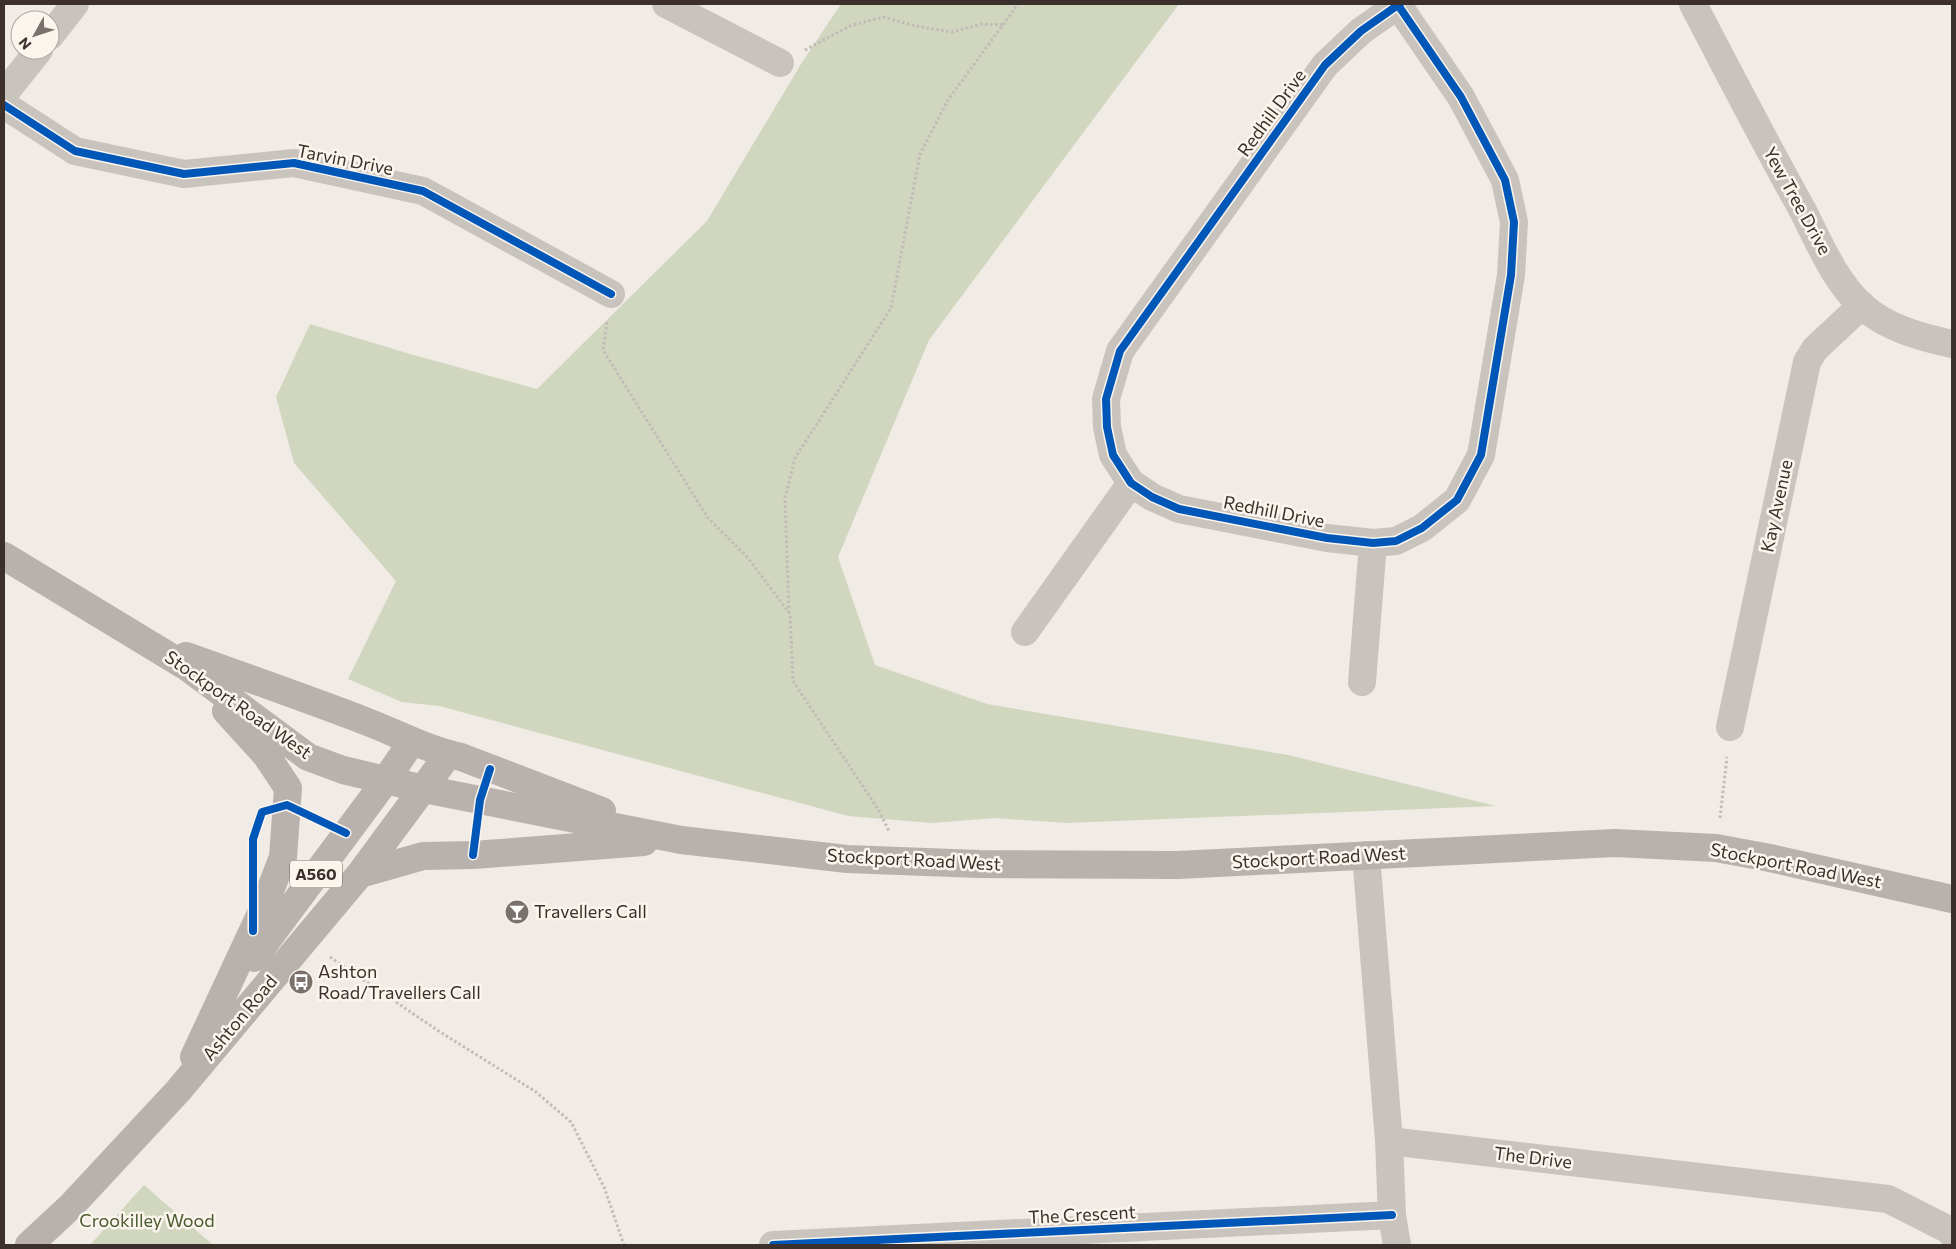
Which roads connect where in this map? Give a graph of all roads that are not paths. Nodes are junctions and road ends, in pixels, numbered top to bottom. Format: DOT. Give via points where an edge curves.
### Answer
graph roads {
  1 [pos="75,4"];
  2 [pos="666,4"];
  3 [pos="1399,4"];
  4 [pos="1693,4"];
  5 [pos="60,23"];
  6 [pos="31,60"];
  7 [pos="780,63"];
  8 [pos="4,94"];
  9 [pos="4,105"];
  10 [pos="610,294"];
  11 [pos="1862,305"];
  12 [pos="1952,344"];
  13 [pos="1131,483"];
  14 [pos="1373,543"];
  15 [pos="4,556"];
  16 [pos="1025,632"];
  17 [pos="149,642"];
  18 [pos="187,667"];
  19 [pos="1362,682"];
  20 [pos="1730,728"];
  21 [pos="412,742"];
  22 [pos="448,755"];
  23 [pos="386,780"];
  24 [pos="424,789"];
  25 [pos="680,840"];
  26 [pos="1366,855"];
  27 [pos="360,874"];
  28 [pos="1952,899"];
  29 [pos="218,1005"];
  30 [pos="178,1091"];
  31 [pos="1389,1140"];
  32 [pos="71,1206"];
  33 [pos="1392,1215"];
  34 [pos="1952,1234"];
  35 [pos="29,1245"];
  36 [pos="42,1245"];
  37 [pos="773,1245"];
  38 [pos="1397,1245"];
  1 -- 5 [label="street"];
  2 -- 7 [label="street"];
  3 -- 13 [label="street, Redhill Drive" via="1361,31 1326,65 1120,351 1106,399 1107,427 1113,455"];
  3 -- 14 [label="street, Redhill Drive" via="1461,97 1505,180 1514,222 1511,274 1481,455 1457,500 1422,528 1396,541"];
  4 -- 11 [label="street, Yew Tree Drive" via="1842,283"];
  6 -- 8 [label="street"];
  9 -- 10 [label="street, Tarvin Drive" via="75,151 184,174 294,163 423,191"];
  11 -- 12 [label="street, Yew Tree Drive" via="1900,329"];
  11 -- 20 [label="street, Kay Avenue" via="1814,349 1807,362"];
  13 -- 14 [label="street, Redhill Drive" via="1178,508 1328,538"];
  13 -- 16 [label="street"];
  14 -- 19 [label="street"];
  15 -- 17 [label="main road, Stockport Road West / A560"];
  17 -- 18 [label="main road, Stockport Road West / A560"];
  17 -- 21 [label="main road, Stockport Road West / A560" via="367,721"];
  18 -- 23 [label="main road, Stockport Road West" via="308,757 343,770"];
  18 -- 29 [label="main road, Ashton Road / A560" via="266,755 288,788 283,857 263,909"];
  21 -- 22 [label="main road, Stockport Road West / A560"];
  21 -- 23 [label="main road, Ashton Road / A560"];
  22 -- 24 [label="main road, Ashton Road / A560"];
  22 -- 25 [label="main road, Stockport Road West"];
  23 -- 24 [label="main road, Stockport Road West"];
  23 -- 29 [label="main road, Ashton Road / A560"];
  24 -- 25 [label="main road, Stockport Road West"];
  24 -- 27 [label="main road, Ashton Road / A560"];
  25 -- 26 [label="main road, Stockport Road West" via="847,859 979,864 1178,865"];
  25 -- 27 [label="main road, Stockport Road West" via="423,856"];
  26 -- 28 [label="main road, Stockport Road West" via="1615,843 1716,848"];
  26 -- 31 [label="street"];
  27 -- 30 [label="main road, Ashton Road / A560"];
  29 -- 30 [label="main road, Ashton Road / A560"];
  30 -- 32 [label="main road, Ashton Road / A560"];
  31 -- 33 [label="street"];
  31 -- 34 [label="street, The Drive" via="1888,1199"];
  32 -- 35 [label="main road, Ashton Road / A560"];
  32 -- 36 [label="main road, Ashton Road / A560"];
  33 -- 37 [label="street, The Crescent"];
  33 -- 38 [label="street"];
}
